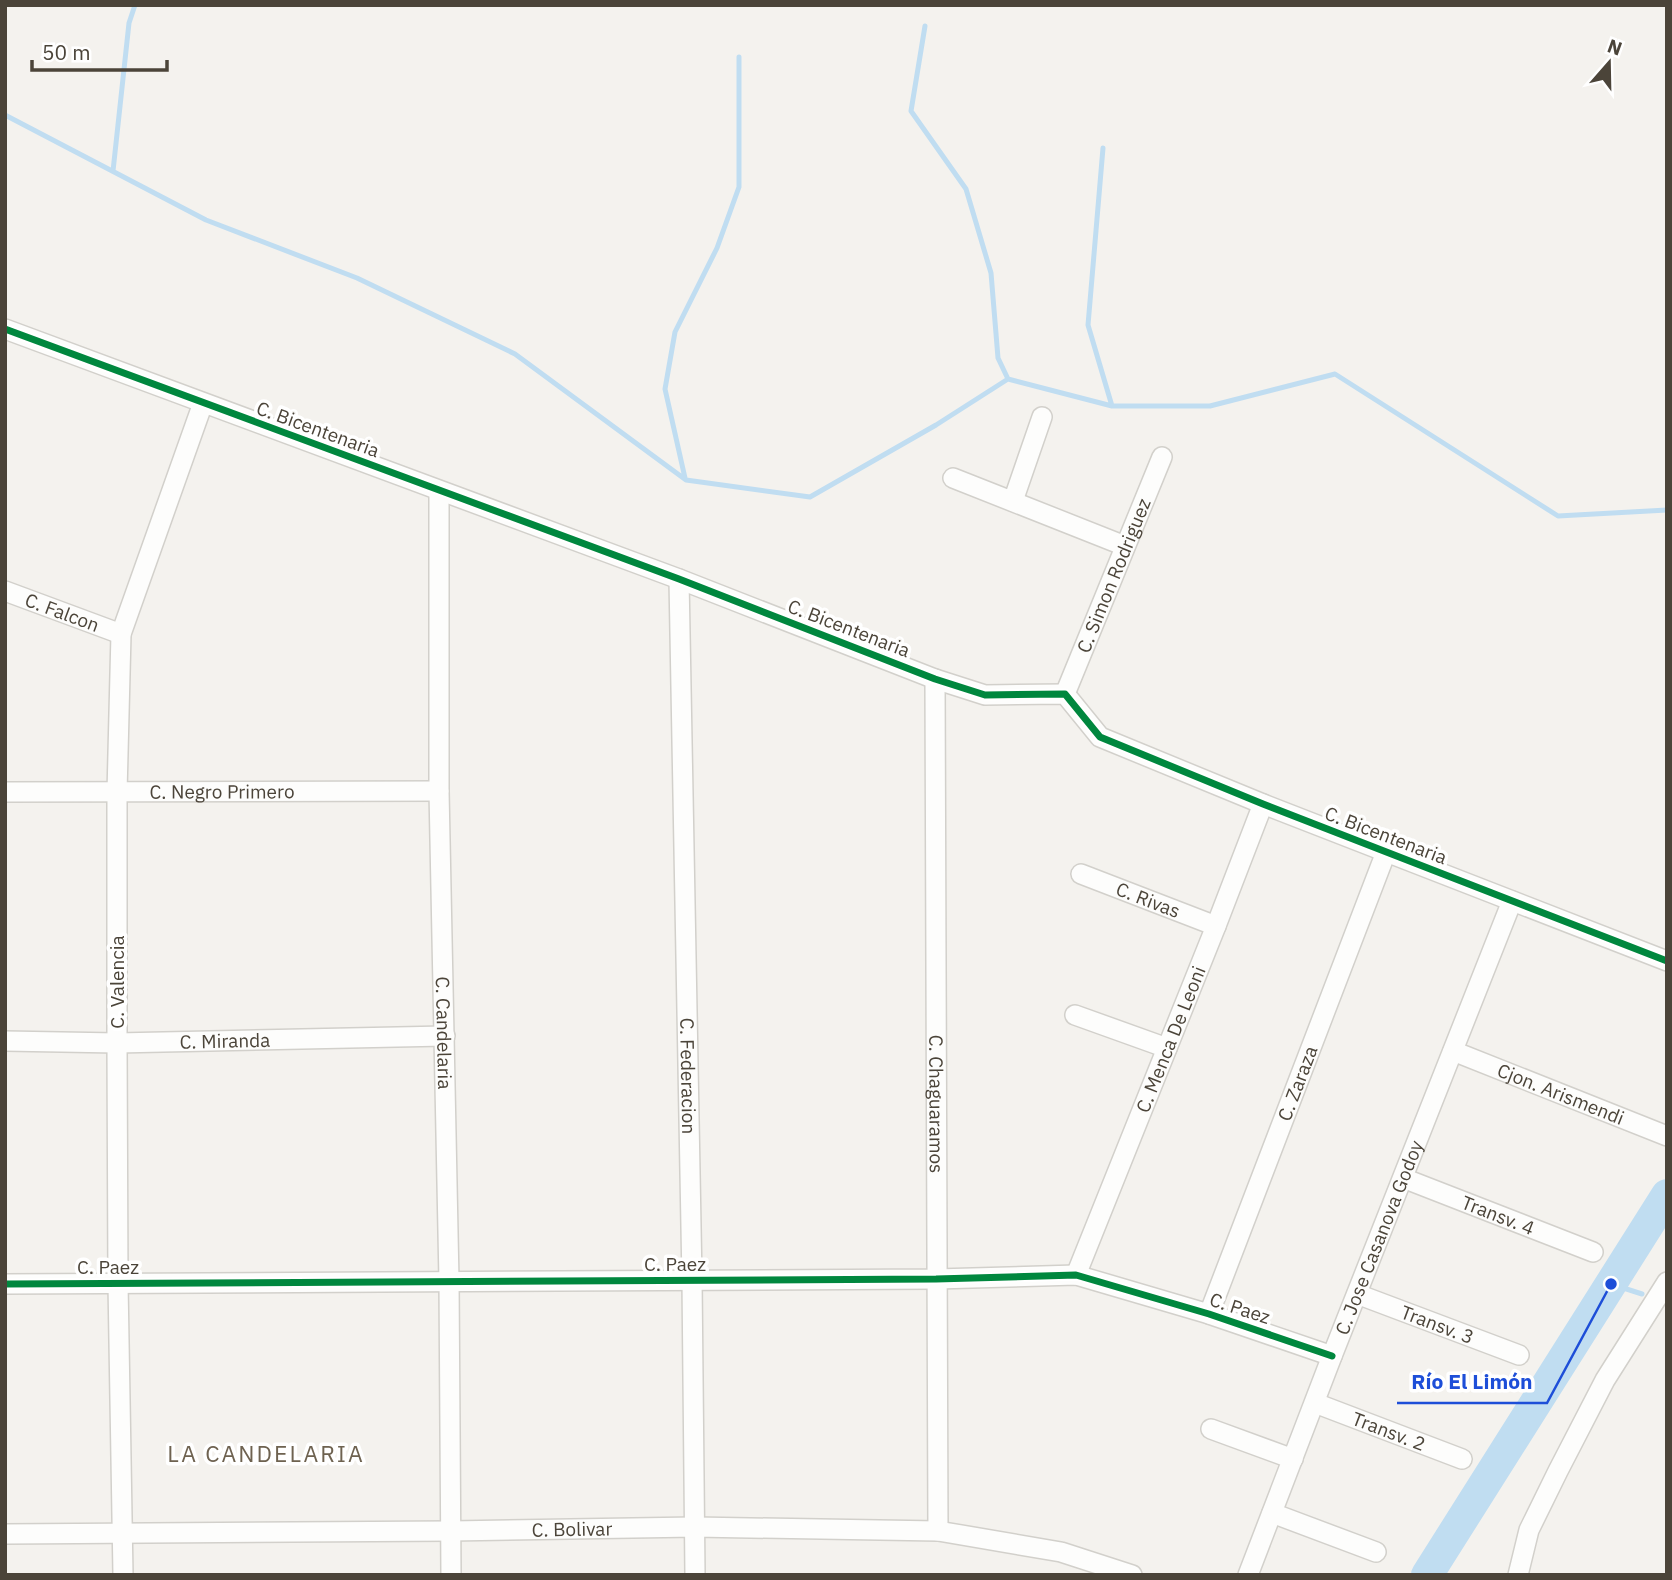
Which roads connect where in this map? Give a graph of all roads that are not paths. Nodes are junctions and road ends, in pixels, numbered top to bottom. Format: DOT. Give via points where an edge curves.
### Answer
graph roads {
  1 [pos="5,329"];
  2 [pos="203,403"];
  3 [pos="1042,418"];
  4 [pos="1162,457"];
  5 [pos="953,478"];
  6 [pos="439,491"];
  7 [pos="1013,501"];
  8 [pos="1125,546"];
  9 [pos="679,579"];
  10 [pos="5,591"];
  11 [pos="121,634"];
  12 [pos="935,679"];
  13 [pos="1065,694"];
  14 [pos="439,791"];
  15 [pos="5,792"];
  16 [pos="117,793"];
  17 [pos="1263,804"];
  18 [pos="1386,852"];
  19 [pos="1081,874"];
  20 [pos="1512,901"];
  21 [pos="1216,926"];
  22 [pos="1667,961"];
  23 [pos="1074,1015"];
  24 [pos="445,1036"];
  25 [pos="5,1041"];
  26 [pos="117,1043"];
  27 [pos="1167,1048"];
  28 [pos="1453,1051"];
  29 [pos="1667,1136"];
  30 [pos="1403,1178"];
  31 [pos="1593,1252"];
  32 [pos="1076,1275"];
  33 [pos="936,1279"];
  34 [pos="692,1280"];
  35 [pos="449,1281"];
  36 [pos="1667,1282"];
  37 [pos="118,1283"];
  38 [pos="5,1284"];
  39 [pos="1357,1294"];
  40 [pos="1209,1314"];
  41 [pos="1519,1355"];
  42 [pos="1332,1356"];
  43 [pos="1315,1403"];
  44 [pos="1211,1429"];
  45 [pos="1293,1459"];
  46 [pos="1462,1459"];
  47 [pos="1272,1513"];
  48 [pos="695,1527"];
  49 [pos="451,1531"];
  50 [pos="938,1531"];
  51 [pos="5,1534"];
  52 [pos="122,1534"];
  53 [pos="1376,1552"];
  54 [pos="123,1575"];
  55 [pos="451,1575"];
  56 [pos="695,1575"];
  57 [pos="1132,1575"];
  58 [pos="1248,1575"];
  59 [pos="1518,1575"];
  1 -- 2 [label="street, C. Bicentenaria"];
  2 -- 6 [label="street, C. Bicentenaria"];
  2 -- 11 [label="street, C. Valencia"];
  3 -- 7 [label="street"];
  4 -- 8 [label="street, C. Simon Rodriguez"];
  5 -- 7 [label="street"];
  6 -- 9 [label="street, C. Bicentenaria"];
  6 -- 14 [label="street, C. Candelaria"];
  7 -- 8 [label="street"];
  8 -- 13 [label="street, C. Simon Rodriguez"];
  9 -- 12 [label="street, C. Bicentenaria"];
  9 -- 34 [label="street, C. Federacion"];
  10 -- 11 [label="street, C. Falcon"];
  11 -- 16 [label="street, C. Valencia"];
  12 -- 13 [label="street, C. Bicentenaria" via="985,695"];
  12 -- 33 [label="street, C. Chaguaramos"];
  13 -- 17 [label="street, C. Bicentenaria" via="1100,737"];
  14 -- 16 [label="street, C. Negro Primero"];
  14 -- 24 [label="street, C. Candelaria"];
  15 -- 16 [label="street, C. Negro Primero"];
  16 -- 26 [label="street, C. Valencia"];
  17 -- 18 [label="street, C. Bicentenaria"];
  17 -- 21 [label="street, C. Menca De Leoni"];
  18 -- 20 [label="street, C. Bicentenaria"];
  18 -- 40 [label="street, C. Zaraza"];
  19 -- 21 [label="street, C. Rivas"];
  20 -- 22 [label="street, C. Bicentenaria"];
  20 -- 28 [label="street, C. Jose Casanova Godoy"];
  21 -- 27 [label="street, C. Menca De Leoni"];
  23 -- 27 [label="street"];
  24 -- 26 [label="street, C. Miranda"];
  24 -- 35 [label="street, C. Candelaria"];
  25 -- 26 [label="street, C. Miranda"];
  26 -- 37 [label="street, C. Valencia"];
  27 -- 32 [label="street, C. Menca De Leoni"];
  28 -- 29 [label="street, Cjon. Arismendi"];
  28 -- 30 [label="street, C. Jose Casanova Godoy"];
  30 -- 31 [label="street, Transv. 4"];
  30 -- 39 [label="street, C. Jose Casanova Godoy"];
  32 -- 33 [label="street, C. Paez"];
  32 -- 40 [label="street, C. Paez"];
  33 -- 34 [label="street, C. Paez"];
  33 -- 50 [label="street, C. Chaguaramos"];
  34 -- 35 [label="street, C. Paez"];
  34 -- 48 [label="street, C. Federacion"];
  35 -- 37 [label="street, C. Paez"];
  35 -- 49 [label="street, C. Candelaria"];
  36 -- 59 [label="street" via="1605,1380 1558,1471 1529,1530"];
  37 -- 38 [label="street, C. Paez"];
  37 -- 52 [label="street, C. Valencia"];
  39 -- 41 [label="street, Transv. 3"];
  39 -- 42 [label="street, C. Jose Casanova Godoy"];
  40 -- 42 [label="street, C. Paez"];
  42 -- 43 [label="street, C. Jose Casanova Godoy"];
  43 -- 45 [label="street, C. Jose Casanova Godoy"];
  43 -- 46 [label="street, Transv. 2"];
  44 -- 45 [label="street"];
  45 -- 47 [label="street, C. Jose Casanova Godoy"];
  47 -- 53 [label="street"];
  47 -- 58 [label="street, C. Jose Casanova Godoy"];
  48 -- 49 [label="street, C. Bolivar"];
  48 -- 50 [label="street, C. Bolivar"];
  48 -- 56 [label="street, C. Federacion"];
  49 -- 52 [label="street, C. Bolivar"];
  49 -- 55 [label="street, C. Candelaria"];
  50 -- 57 [label="street, C. Bolivar" via="1061,1552"];
  51 -- 52 [label="street, C. Bolivar"];
  52 -- 54 [label="street, C. Valencia"];
}
